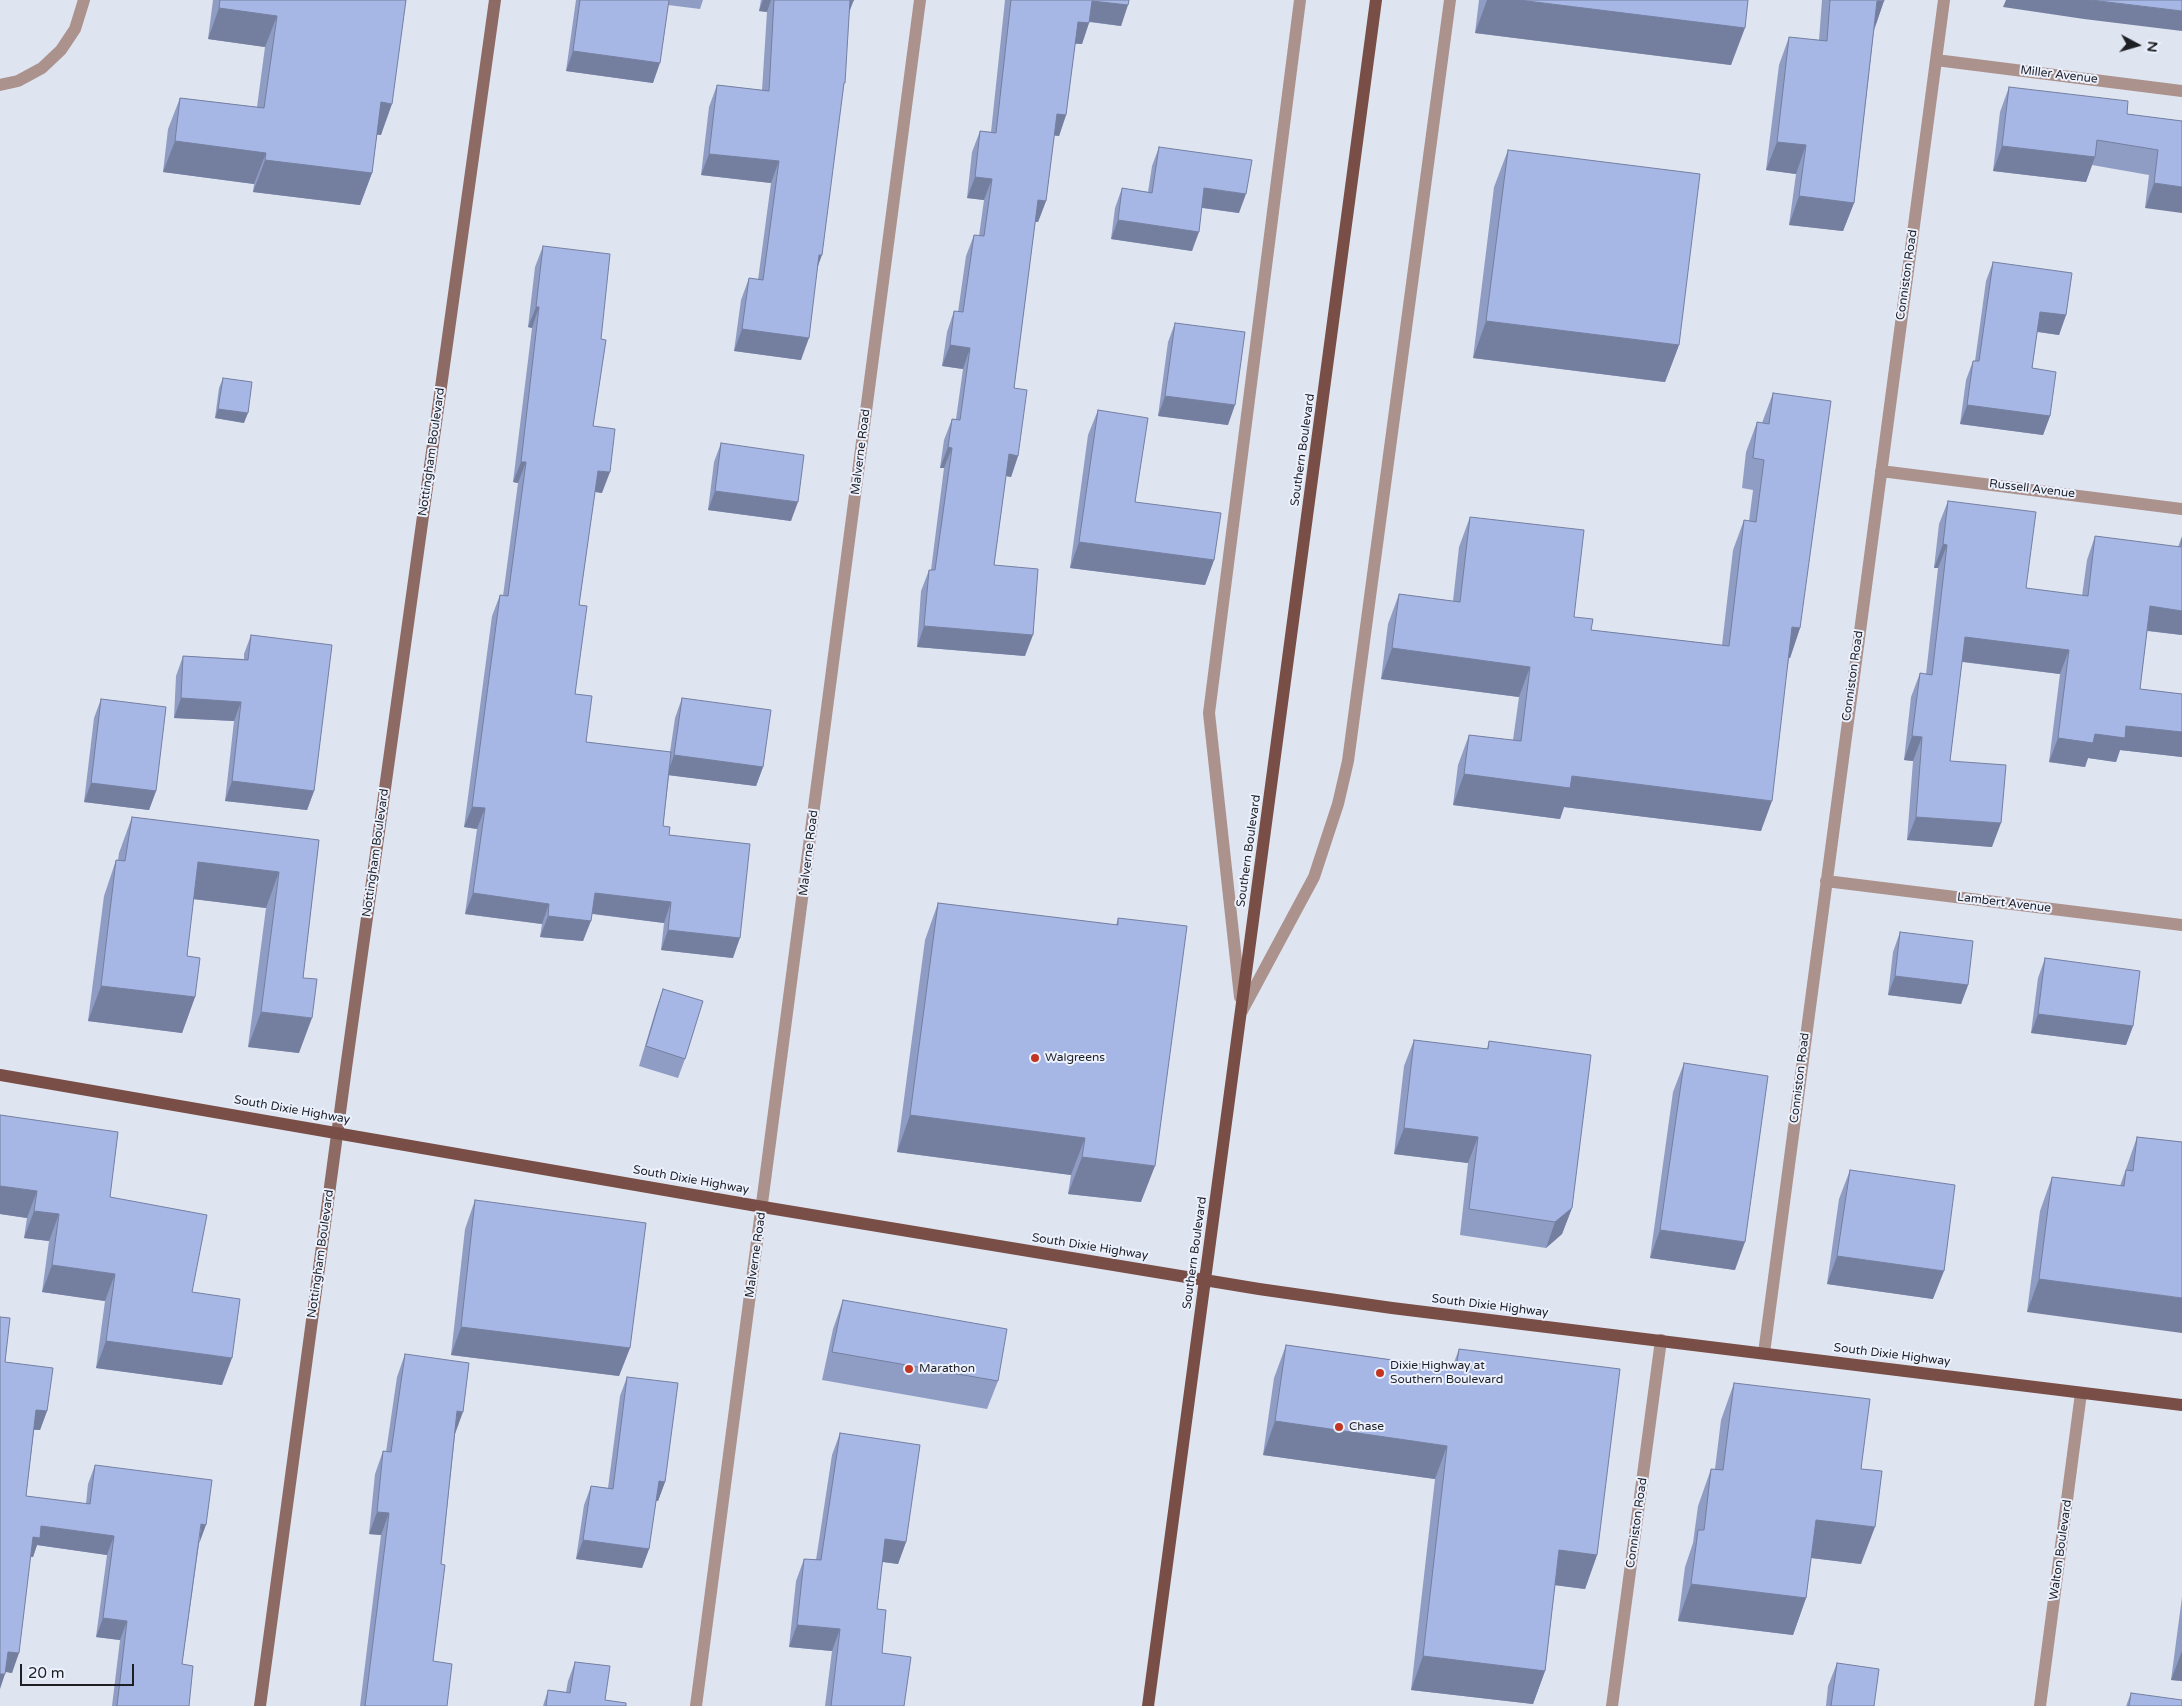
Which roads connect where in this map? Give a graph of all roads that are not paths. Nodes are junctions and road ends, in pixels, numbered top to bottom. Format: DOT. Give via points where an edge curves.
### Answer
graph roads {
  1 [pos="84,0"];
  2 [pos="495,0"];
  3 [pos="920,0"];
  4 [pos="1300,0"];
  5 [pos="1376,0"];
  6 [pos="1450,0"];
  7 [pos="1944,0"];
  8 [pos="1936,60"];
  9 [pos="0,85"];
  10 [pos="2182,91"];
  11 [pos="1881,471"];
  12 [pos="2182,508"];
  13 [pos="1826,881"];
  14 [pos="2182,925"];
  15 [pos="1242,1011"];
  16 [pos="0,1075"];
  17 [pos="337,1132"];
  18 [pos="763,1207"];
  19 [pos="1206,1280"];
  20 [pos="1661,1340"];
  21 [pos="1764,1353"];
  22 [pos="2081,1393"];
  23 [pos="2182,1405"];
  24 [pos="260,1706"];
  25 [pos="696,1706"];
  26 [pos="1148,1706"];
  27 [pos="1612,1706"];
  28 [pos="2040,1706"];
  1 -- 9 [label="street" via="75,29 61,50 42,68 18,81"];
  2 -- 17 [label="street, Nottingham Boulevard"];
  3 -- 18 [label="street, Malverne Road"];
  4 -- 15 [label="street" via="1209,713"];
  5 -- 15 [label="main road, Southern Boulevard"];
  6 -- 15 [label="street" via="1348,761 1314,877"];
  7 -- 8 [label="street, Conniston Road"];
  8 -- 10 [label="street, Miller Avenue"];
  8 -- 11 [label="street, Conniston Road"];
  11 -- 12 [label="street, Russell Avenue"];
  11 -- 13 [label="street, Conniston Road"];
  13 -- 14 [label="street, Lambert Avenue"];
  13 -- 21 [label="street, Conniston Road"];
  15 -- 19 [label="main road, Southern Boulevard"];
  16 -- 17 [label="main road, South Dixie Highway"];
  17 -- 18 [label="main road, South Dixie Highway"];
  17 -- 24 [label="street, Nottingham Boulevard"];
  18 -- 19 [label="main road, South Dixie Highway"];
  18 -- 25 [label="street, Malverne Road"];
  19 -- 20 [label="main road, South Dixie Highway" via="1392,1308"];
  19 -- 26 [label="main road, Southern Boulevard"];
  20 -- 21 [label="main road, South Dixie Highway"];
  20 -- 27 [label="street, Conniston Road"];
  21 -- 22 [label="main road, South Dixie Highway"];
  22 -- 23 [label="main road, South Dixie Highway"];
  22 -- 28 [label="street, Walton Boulevard"];
}
